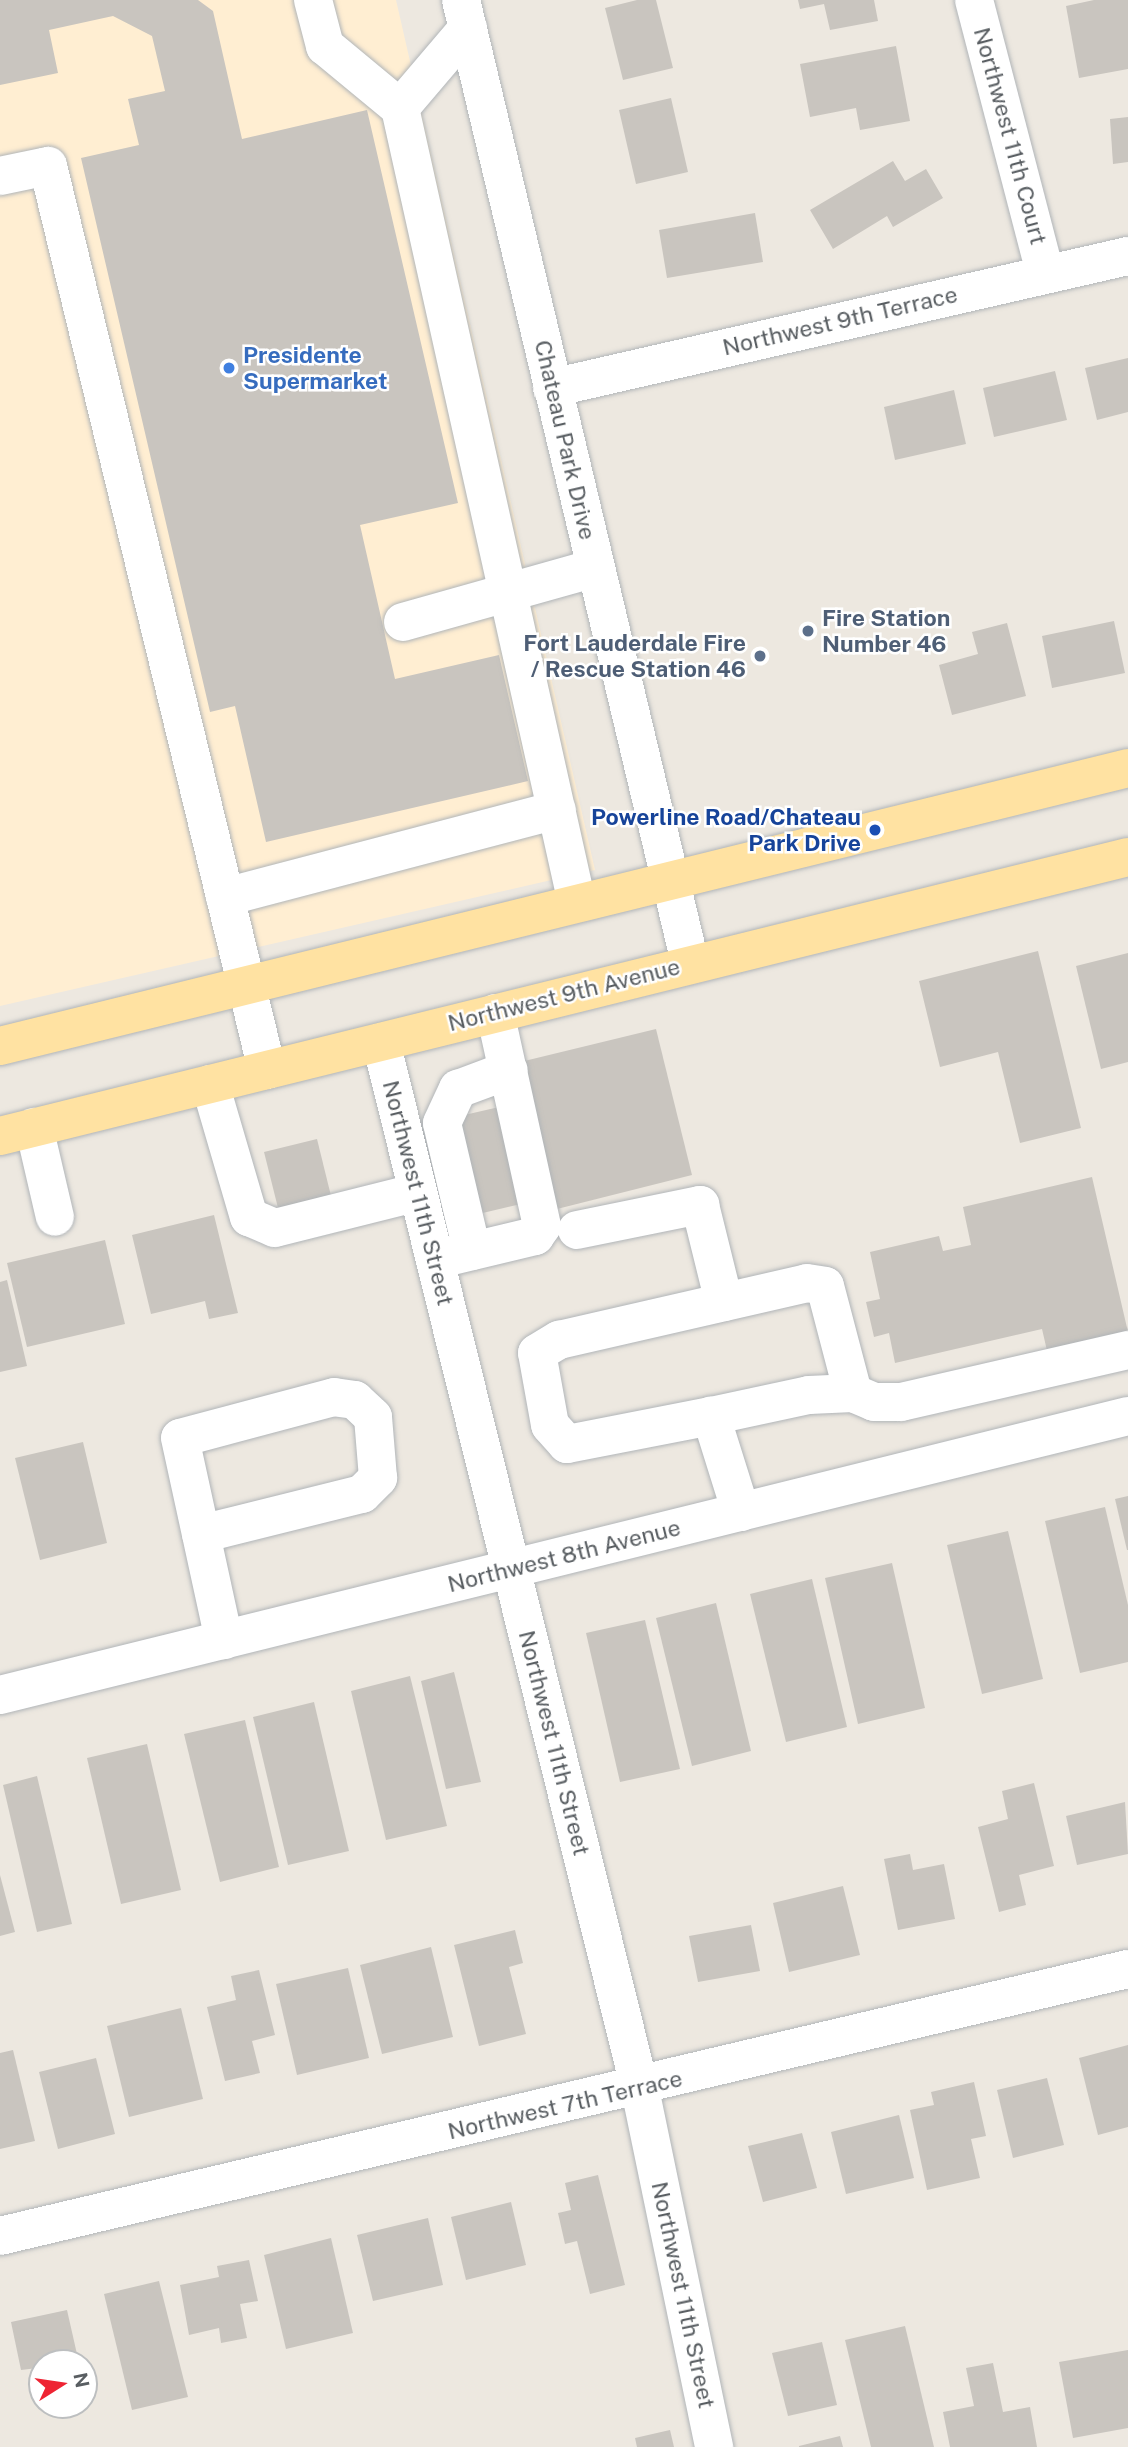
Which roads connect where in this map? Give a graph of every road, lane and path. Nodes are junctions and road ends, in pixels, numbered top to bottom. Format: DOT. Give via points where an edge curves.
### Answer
graph roads {
  1 [pos="313,0"];
  2 [pos="974,0"];
  3 [pos="464,14"];
  4 [pos="400,108"];
  5 [pos="0,176"];
  6 [pos="1128,256"];
  7 [pos="1045,273"];
  8 [pos="552,388"];
  9 [pos="595,568"];
  10 [pos="508,593"];
  11 [pos="403,622"];
  12 [pos="1128,768"];
  13 [pos="557,810"];
  14 [pos="1128,857"];
  15 [pos="670,880"];
  16 [pos="225,897"];
  17 [pos="577,903"];
  18 [pos="690,963"];
  19 [pos="247,985"];
  20 [pos="495,1013"];
  21 [pos="381,1042"];
  22 [pos="0,1046"];
  23 [pos="267,1070"];
  24 [pos="509,1070"];
  25 [pos="209,1084"];
  26 [pos="17,1131"];
  27 [pos="443,1133"];
  28 [pos="406,1142"];
  29 [pos="418,1192"];
  30 [pos="55,1217"];
  31 [pos="577,1230"];
  32 [pos="472,1251"];
  33 [pos="435,1261"];
  34 [pos="724,1302"];
  35 [pos="1128,1350"];
  36 [pos="853,1393"];
  37 [pos="711,1416"];
  38 [pos="1128,1416"];
  39 [pos="741,1512"];
  40 [pos="201,1534"];
  41 [pos="510,1569"];
  42 [pos="224,1640"];
  43 [pos="0,1695"];
  44 [pos="1128,1969"];
  45 [pos="640,2089"];
  46 [pos="0,2236"];
  47 [pos="715,2447"];
  1 -- 4 [label="street" via="325,46"];
  2 -- 7 [label="street, Northwest 11th Court"];
  3 -- 4 [label="street"];
  3 -- 8 [label="street, Chateau Park Drive"];
  4 -- 10 [label="street"];
  5 -- 16 [label="street" via="48,166"];
  6 -- 7 [label="street, Northwest 9th Terrace"];
  7 -- 8 [label="street, Northwest 9th Terrace"];
  8 -- 9 [label="street, Chateau Park Drive"];
  9 -- 10 [label="street"];
  9 -- 15 [label="street, Chateau Park Drive"];
  10 -- 11 [label="street"];
  10 -- 13 [label="street"];
  12 -- 15 [label="main road"];
  13 -- 16 [label="street"];
  13 -- 17 [label="street"];
  14 -- 18 [label="main road, Northwest 9th Avenue"];
  15 -- 17 [label="main road"];
  15 -- 18 [label="street, Chateau Park Drive"];
  16 -- 19 [label="street"];
  17 -- 19 [label="main road"];
  18 -- 20 [label="main road, Northwest 9th Avenue"];
  19 -- 22 [label="main road"];
  19 -- 23 [label="street"];
  20 -- 21 [label="main road, Northwest 9th Avenue"];
  20 -- 24 [label="street"];
  21 -- 23 [label="main road, Northwest 9th Avenue"];
  21 -- 28 [label="street, Northwest 11th Street"];
  23 -- 25 [label="main road, Northwest 9th Avenue"];
  24 -- 27 [label="street" via="457,1089 444,1111"];
  24 -- 32 [label="street" via="542,1226 536,1236"];
  25 -- 26 [label="main road, Northwest 9th Avenue"];
  25 -- 29 [label="street" via="249,1217 275,1228"];
  26 -- 30 [label="street"];
  27 -- 28 [label="street"];
  27 -- 32 [label="street"];
  28 -- 29 [label="street, Northwest 11th Street"];
  29 -- 33 [label="street, Northwest 11th Street"];
  31 -- 34 [label="street" via="700,1205"];
  32 -- 33 [label="street"];
  33 -- 41 [label="street, Northwest 11th Street"];
  34 -- 36 [label="street" via="824,1286"];
  34 -- 37 [label="street" via="559,1340 537,1353 550,1425 567,1444"];
  35 -- 36 [label="street" via="901,1402 874,1402"];
  36 -- 37 [label="street" via="809,1395"];
  37 -- 39 [label="street"];
  38 -- 39 [label="street, Northwest 8th Avenue"];
  39 -- 41 [label="street, Northwest 8th Avenue"];
  40 -- 40 [label="street" via="180,1438 334,1397 355,1401 373,1417 378,1478 362,1494"];
  40 -- 42 [label="street"];
  41 -- 42 [label="street, Northwest 8th Avenue"];
  41 -- 45 [label="street, Northwest 11th Street"];
  42 -- 43 [label="street, Northwest 8th Avenue"];
  44 -- 45 [label="street, Northwest 7th Terrace"];
  45 -- 46 [label="street, Northwest 7th Terrace"];
  45 -- 47 [label="street, Northwest 11th Street"];
}
